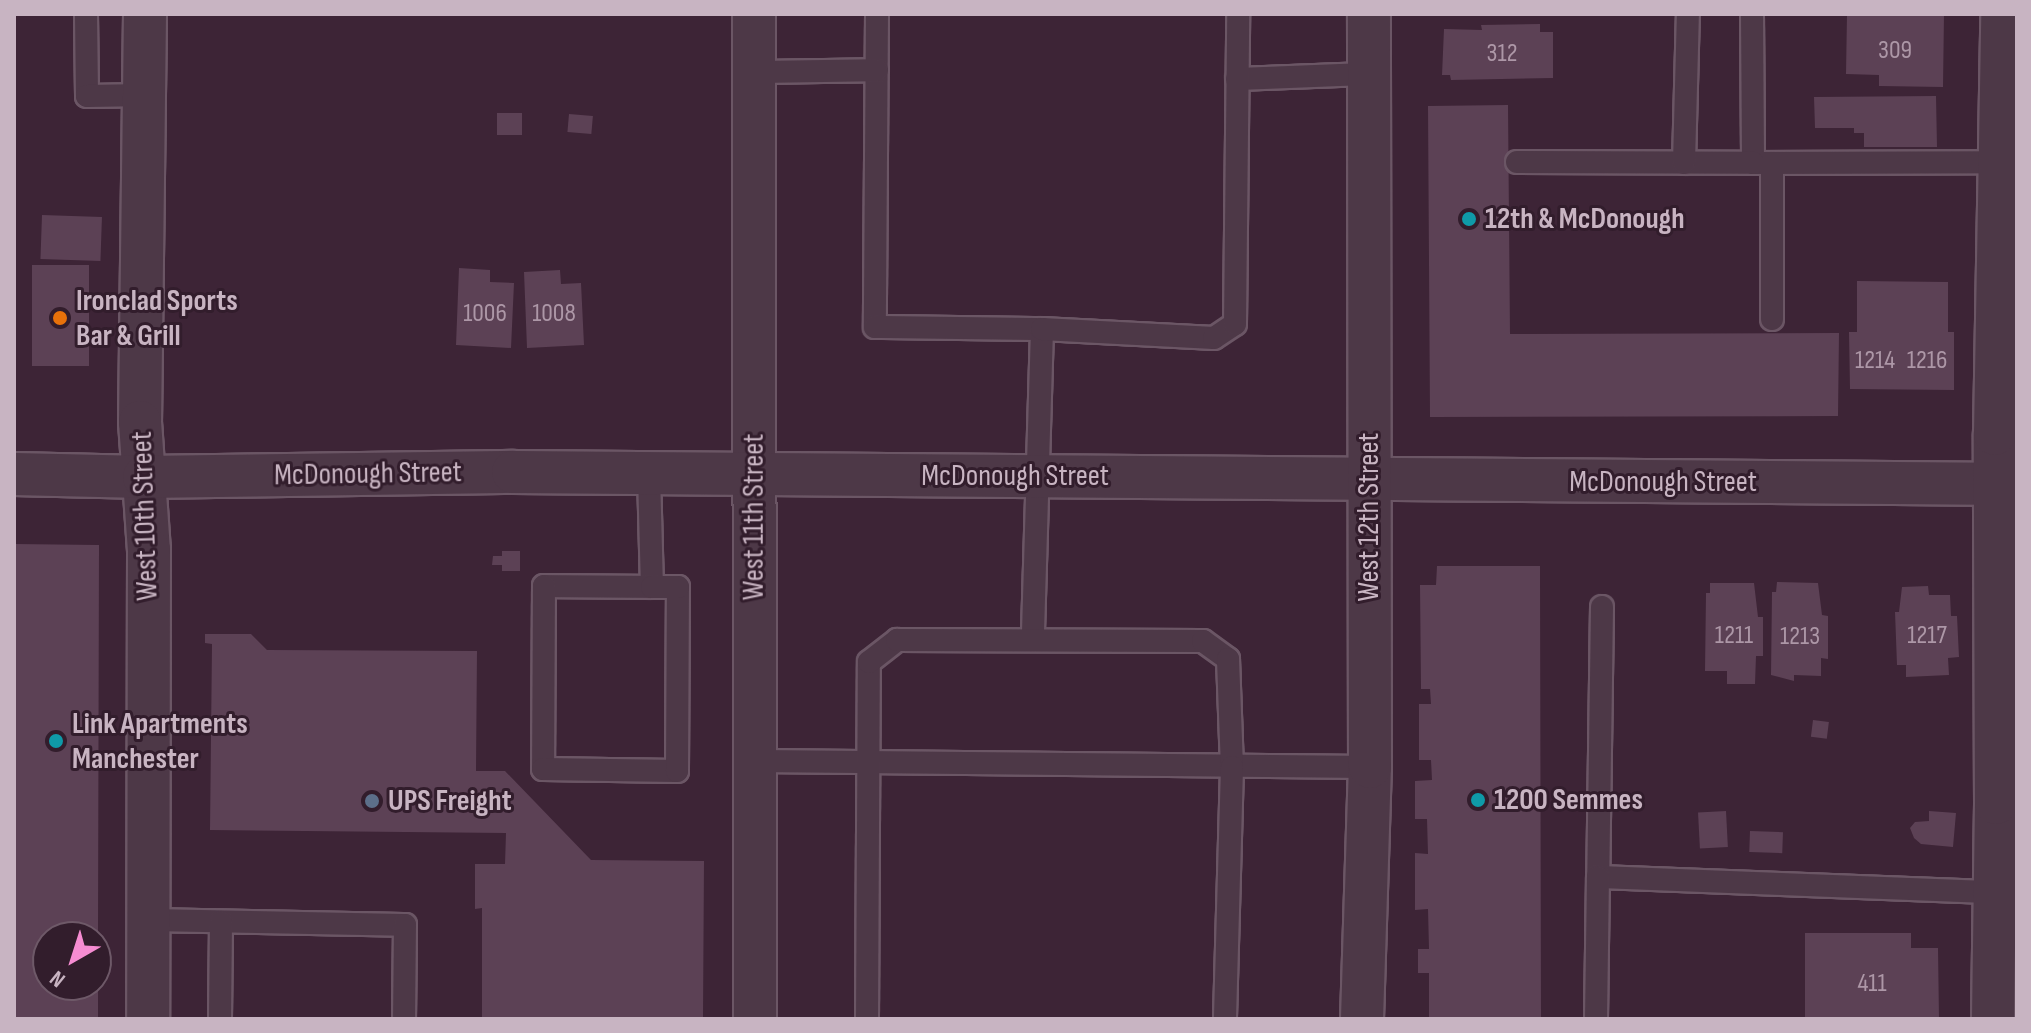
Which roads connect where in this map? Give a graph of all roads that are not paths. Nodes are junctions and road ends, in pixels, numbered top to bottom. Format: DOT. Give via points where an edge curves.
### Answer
graph roads {
  1 [pos="86,14"];
  2 [pos="145,14"];
  3 [pos="754,14"];
  4 [pos="877,14"];
  5 [pos="1238,14"];
  6 [pos="1369,14"];
  7 [pos="1688,14"];
  8 [pos="1752,14"];
  9 [pos="2007,40"];
  10 [pos="877,70"];
  11 [pos="754,72"];
  12 [pos="1367,74"];
  13 [pos="1237,79"];
  14 [pos="146,95"];
  15 [pos="1517,162"];
  16 [pos="2002,162"];
  17 [pos="1684,163"];
  18 [pos="1763,163"];
  19 [pos="2009,215"];
  20 [pos="1772,319"];
  21 [pos="1042,329"];
  22 [pos="14,474"];
  23 [pos="649,474"];
  24 [pos="753,474"];
  25 [pos="144,477"];
  26 [pos="1036,477"];
  27 [pos="1369,480"];
  28 [pos="2006,484"];
  29 [pos="652,587"];
  30 [pos="1602,607"];
  31 [pos="1033,640"];
  32 [pos="757,761"];
  33 [pos="867,762"];
  34 [pos="1232,767"];
  35 [pos="1370,767"];
  36 [pos="2007,802"];
  37 [pos="1598,877"];
  38 [pos="1996,892"];
  39 [pos="149,920"];
  40 [pos="221,922"];
  41 [pos="148,1019"];
  42 [pos="220,1019"];
  43 [pos="404,1019"];
  44 [pos="755,1019"];
  45 [pos="867,1019"];
  46 [pos="1225,1019"];
  47 [pos="1362,1019"];
  48 [pos="1596,1019"];
  49 [pos="1993,1019"];
  1 -- 14 [label="lane" via="87,96"];
  2 -- 14 [label="street, West 10th Street"];
  3 -- 11 [label="street, West 11th Street"];
  4 -- 10 [label="lane"];
  5 -- 13 [label="lane"];
  6 -- 12 [label="street, West 12th Street"];
  7 -- 17 [label="lane"];
  8 -- 18 [label="lane"];
  9 -- 16 [label="street"];
  10 -- 11 [label="lane"];
  10 -- 21 [label="lane" via="875,327"];
  11 -- 24 [label="street, West 11th Street"];
  12 -- 13 [label="lane"];
  12 -- 27 [label="street, West 12th Street"];
  13 -- 21 [label="lane" via="1235,324 1214,338"];
  14 -- 25 [label="street, West 10th Street" via="140,422"];
  15 -- 17 [label="lane"];
  16 -- 18 [label="lane"];
  16 -- 19 [label="street"];
  17 -- 18 [label="lane"];
  18 -- 20 [label="lane"];
  19 -- 28 [label="street"];
  21 -- 26 [label="lane"];
  22 -- 25 [label="street, McDonough Street"];
  23 -- 24 [label="street, McDonough Street"];
  23 -- 25 [label="street, McDonough Street"];
  23 -- 29 [label="lane"];
  24 -- 26 [label="street, McDonough Street"];
  24 -- 32 [label="street, West 11th Street"];
  25 -- 39 [label="street, West 10th Street" via="149,550"];
  26 -- 27 [label="street, McDonough Street"];
  26 -- 31 [label="lane"];
  27 -- 28 [label="street, McDonough Street"];
  27 -- 35 [label="street, West 12th Street"];
  28 -- 36 [label="street"];
  29 -- 29 [label="lane" via="544,586 543,769 677,771 678,587"];
  30 -- 37 [label="lane"];
  31 -- 33 [label="lane" via="897,640 869,662"];
  31 -- 34 [label="lane" via="1203,641 1228,659"];
  32 -- 33 [label="lane"];
  32 -- 44 [label="street, West 11th Street"];
  33 -- 34 [label="lane"];
  33 -- 45 [label="lane"];
  34 -- 35 [label="lane"];
  34 -- 46 [label="lane"];
  35 -- 47 [label="street, West 12th Street"];
  36 -- 38 [label="street"];
  37 -- 38 [label="lane"];
  37 -- 48 [label="lane"];
  38 -- 49 [label="street"];
  39 -- 40 [label="lane"];
  39 -- 41 [label="street, West 10th Street"];
  40 -- 42 [label="lane"];
  40 -- 43 [label="lane" via="405,925"];
}
